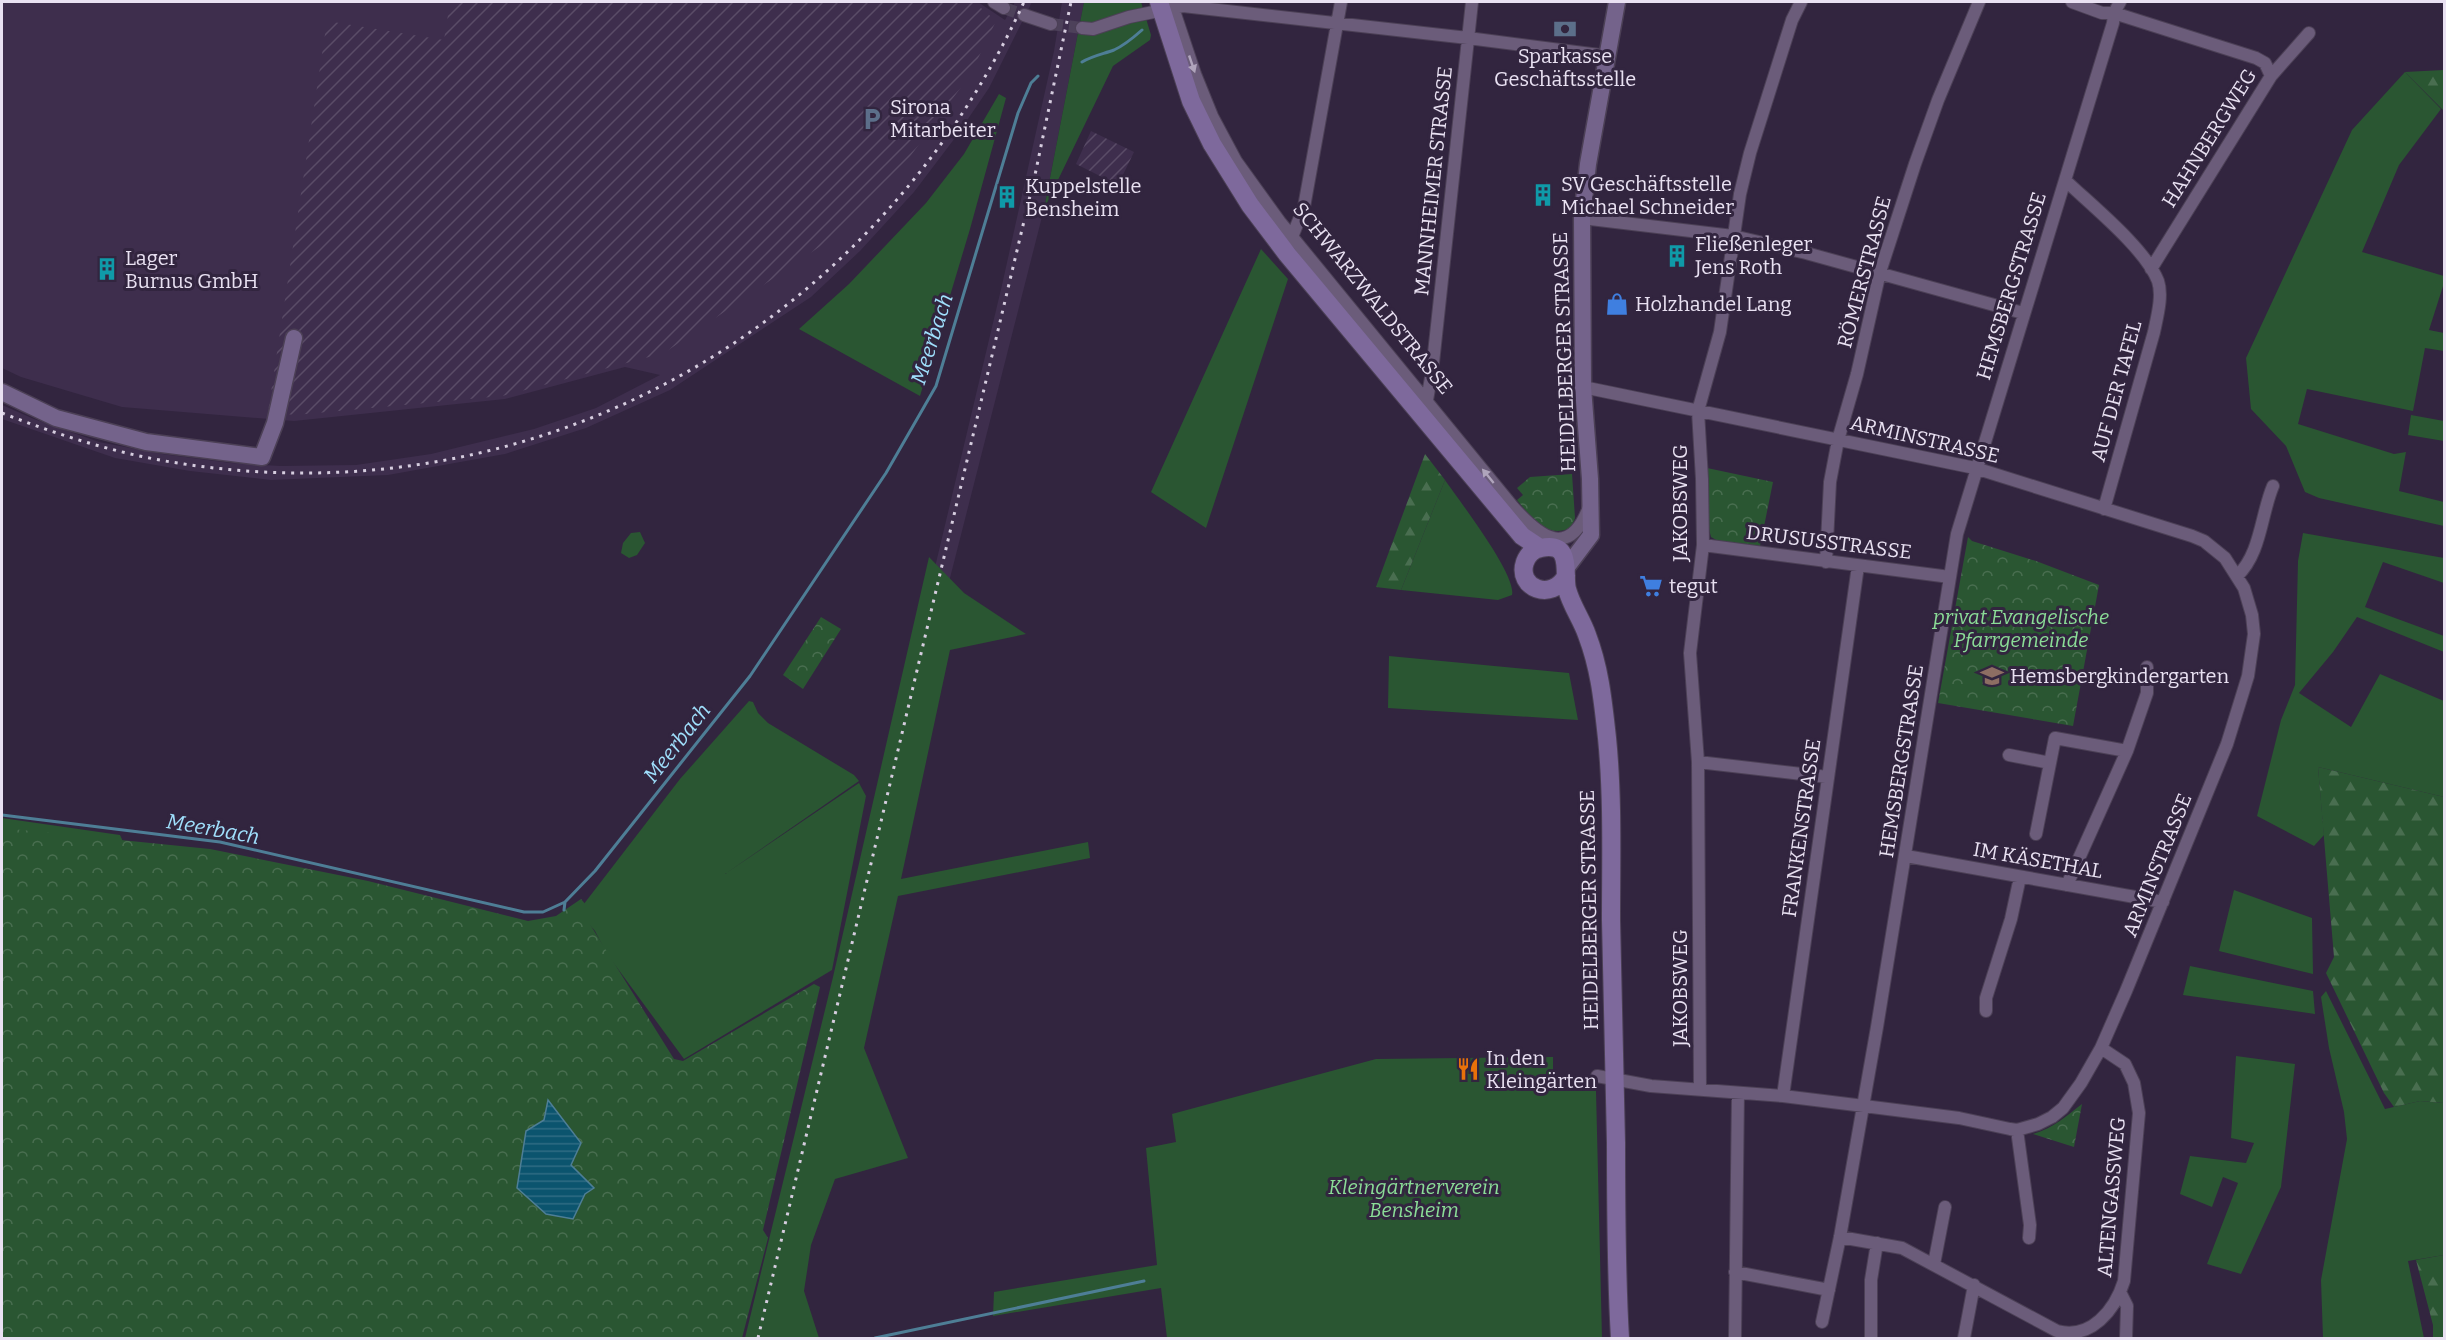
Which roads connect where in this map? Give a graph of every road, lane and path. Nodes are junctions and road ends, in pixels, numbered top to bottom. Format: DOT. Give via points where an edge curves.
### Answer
graph roads {
  1 [pos="1341,2"];
  2 [pos="1472,2"];
  3 [pos="1617,2"];
  4 [pos="1801,2"];
  5 [pos="1979,2"];
  6 [pos="2072,2"];
  7 [pos="2120,2"];
  8 [pos="1173,5"];
  9 [pos="2114,13"];
  10 [pos="1024,15"];
  11 [pos="1337,23"];
  12 [pos="1051,24"];
  13 [pos="1082,28"];
  14 [pos="2308,33"];
  15 [pos="1468,38"];
  16 [pos="1607,56"];
  17 [pos="2271,76"];
  18 [pos="2064,180"];
  19 [pos="1582,218"];
  20 [pos="1292,237"];
  21 [pos="1733,237"];
  22 [pos="2151,269"];
  23 [pos="1880,273"];
  24 [pos="2158,283"];
  25 [pos="2023,313"];
  26 [pos="294,338"];
  27 [pos="1583,387"];
  28 [pos="2,392"];
  29 [pos="1427,400"];
  30 [pos="1698,411"];
  31 [pos="1838,440"];
  32 [pos="1975,468"];
  33 [pos="2273,486"];
  34 [pos="1591,503"];
  35 [pos="2104,509"];
  36 [pos="1591,524"];
  37 [pos="1703,545"];
  38 [pos="1541,550"];
  39 [pos="1826,562"];
  40 [pos="1858,566"];
  41 [pos="1567,571"];
  42 [pos="2237,576"];
  43 [pos="1950,577"];
  44 [pos="1550,590"];
  45 [pos="2147,667"];
  46 [pos="1603,706"];
  47 [pos="2127,750"];
  48 [pos="2009,755"];
  49 [pos="1698,762"];
  50 [pos="2050,763"];
  51 [pos="1828,777"];
  52 [pos="2036,834"];
  53 [pos="1906,856"];
  54 [pos="2020,877"];
  55 [pos="2067,885"];
  56 [pos="2163,902"];
  57 [pos="1986,1011"];
  58 [pos="2101,1048"];
  59 [pos="1605,1077"];
  60 [pos="1700,1089"];
  61 [pos="1738,1093"];
  62 [pos="1784,1096"];
  63 [pos="1864,1106"];
  64 [pos="2017,1130"];
  65 [pos="1945,1207"];
  66 [pos="1840,1236"];
  67 [pos="2029,1238"];
  68 [pos="1877,1243"];
  69 [pos="1934,1264"];
  70 [pos="1735,1272"];
  71 [pos="1974,1285"];
  72 [pos="1829,1290"];
  73 [pos="2121,1292"];
  74 [pos="1822,1323"];
  75 [pos="2050,1333"];
  76 [pos="1620,1334"];
  77 [pos="1735,1338"];
  78 [pos="1871,1338"];
  79 [pos="1964,1338"];
  80 [pos="2126,1338"];
  1 -- 11 [label="street"];
  2 -- 15 [label="street, MANNHEIMER STRASSE"];
  3 -- 16 [label="street, HEIDELBERGER STRASSE"];
  4 -- 21 [label="street, JAKOBSWEG" via="1750,153"];
  5 -- 23 [label="street, RÖMERSTRASSE" via="1930,121"];
  6 -- 9 [label="street" via="2102,13"];
  7 -- 9 [label="street, HEMSBERGSTRASSE"];
  8 -- 11 [label="street"];
  8 -- 13 [label="street" via="1093,29"];
  8 -- 20 [label="street, SCHWARZWALDSTRASSE, one-way" via="1212,116 1236,161"];
  8 -- 38 [label="main road, SCHWARZWALDSTRASSE" via="1191,101 1250,205 1522,537"];
  9 -- 17 [label="street" via="2256,58 2265,63"];
  9 -- 18 [label="street, HEMSBERGSTRASSE"];
  10 -- 12 [label="street"];
  11 -- 15 [label="street"];
  11 -- 20 [label="street" via="1304,207"];
  14 -- 17 [label="street, HAHNBERGWEG"];
  15 -- 16 [label="street"];
  15 -- 29 [label="street, MANNHEIMER STRASSE"];
  16 -- 19 [label="street, HEIDELBERGER STRASSE"];
  17 -- 22 [label="street, HAHNBERGWEG"];
  18 -- 22 [label="street, HEMSBERGSTRASSE" via="2130,243"];
  18 -- 25 [label="street, HEMSBERGSTRASSE"];
  19 -- 21 [label="street"];
  19 -- 27 [label="street, HEIDELBERGER STRASSE"];
  20 -- 29 [label="street, SCHWARZWALDSTRASSE"];
  21 -- 23 [label="street"];
  21 -- 30 [label="street, JAKOBSWEG" via="1720,332"];
  22 -- 24 [label="street, HEMSBERGSTRASSE"];
  23 -- 25 [label="street"];
  23 -- 31 [label="street, RÖMERSTRASSE"];
  24 -- 35 [label="street, AUF DER TAFEL" via="2154,332"];
  25 -- 32 [label="street, HEMSBERGSTRASSE"];
  26 -- 28 [label="street" via="275,423 262,457 146,442 56,417"];
  27 -- 30 [label="street, ARMINSTRASSE"];
  27 -- 34 [label="street, HEIDELBERGER STRASSE"];
  34 -- 29 [label="street, SCHWARZWALDSTRASSE, one-way" via="1573,532 1561,538 1543,536 1513,507"];
  30 -- 31 [label="street, ARMINSTRASSE"];
  30 -- 37 [label="street, JAKOBSWEG"];
  31 -- 32 [label="street, ARMINSTRASSE"];
  31 -- 39 [label="street, RÖMERSTRASSE" via="1830,482"];
  32 -- 35 [label="street, ARMINSTRASSE"];
  32 -- 43 [label="street, HEMSBERGSTRASSE"];
  33 -- 42 [label="street" via="2247,565"];
  34 -- 36 [label="street, HEIDELBERGER STRASSE"];
  35 -- 42 [label="street, ARMINSTRASSE" via="2204,541 2225,558"];
  36 -- 38 [label="street" via="1574,544"];
  36 -- 41 [label="street, HEIDELBERGER STRASSE" via="1588,541"];
  37 -- 39 [label="street, DRUSUSSTRASSE"];
  37 -- 49 [label="street, JAKOBSWEG" via="1690,653"];
  38 -- 41 [label="main road, HEIDELBERGER STRASSE" via="1564,557"];
  38 -- 44 [label="main road, HEIDELBERGER STRASSE" via="1524,568 1528,581 1539,590"];
  39 -- 40 [label="street, DRUSUSSTRASSE"];
  40 -- 43 [label="street, DRUSUSSTRASSE"];
  40 -- 51 [label="street, FRANKENSTRASSE"];
  41 -- 44 [label="main road, HEIDELBERGER STRASSE" via="1559,586"];
  41 -- 46 [label="main road, HEIDELBERGER STRASSE" via="1567,589 1588,635 1601,680"];
  42 -- 56 [label="street, ARMINSTRASSE" via="2252,615 2254,634 2248,676 2227,744"];
  43 -- 53 [label="street, HEMSBERGSTRASSE"];
  44 -- 46 [label="main road, HEIDELBERGER STRASSE" via="1562,603 1579,638"];
  45 -- 47 [label="street" via="2147,693"];
  46 -- 59 [label="main road, HEIDELBERGER STRASSE" via="1609,777"];
  47 -- 50 [label="street" via="2055,738"];
  47 -- 55 [label="street"];
  48 -- 50 [label="street"];
  49 -- 51 [label="street"];
  49 -- 60 [label="street, JAKOBSWEG"];
  50 -- 52 [label="street"];
  51 -- 62 [label="street, FRANKENSTRASSE"];
  53 -- 54 [label="street, IM KÄSETHAL"];
  53 -- 63 [label="street, HEMSBERGSTRASSE"];
  54 -- 55 [label="street, IM KÄSETHAL"];
  54 -- 57 [label="street" via="1986,998"];
  55 -- 56 [label="street, IM KÄSETHAL"];
  56 -- 58 [label="street, ARMINSTRASSE"];
  58 -- 64 [label="street, ARMINSTRASSE" via="2063,1108 2038,1124"];
  58 -- 73 [label="street, ALTENGASSWEG" via="2126,1066 2134,1083 2139,1113"];
  59 -- 60 [label="street" via="1651,1086"];
  59 -- 76 [label="main road, HEIDELBERGER STRASSE"];
  60 -- 61 [label="street"];
  61 -- 62 [label="street"];
  61 -- 70 [label="street"];
  62 -- 63 [label="street"];
  63 -- 64 [label="street"];
  63 -- 66 [label="street, HEMSBERGSTRASSE"];
  64 -- 67 [label="street"];
  65 -- 69 [label="street"];
  66 -- 68 [label="street, ALTENGASSWEG"];
  66 -- 72 [label="street, HEMSBERGSTRASSE"];
  68 -- 69 [label="street, ALTENGASSWEG" via="1902,1248"];
  68 -- 78 [label="street" via="1871,1280"];
  69 -- 71 [label="street, ALTENGASSWEG"];
  70 -- 72 [label="street"];
  70 -- 77 [label="street"];
  71 -- 75 [label="street, ALTENGASSWEG"];
  71 -- 79 [label="street"];
  72 -- 74 [label="street, HEMSBERGSTRASSE"];
  73 -- 75 [label="street, ALTENGASSWEG" via="2094,1327"];
  73 -- 80 [label="street, ALTENGASSWEG" via="2127,1306"];
}
